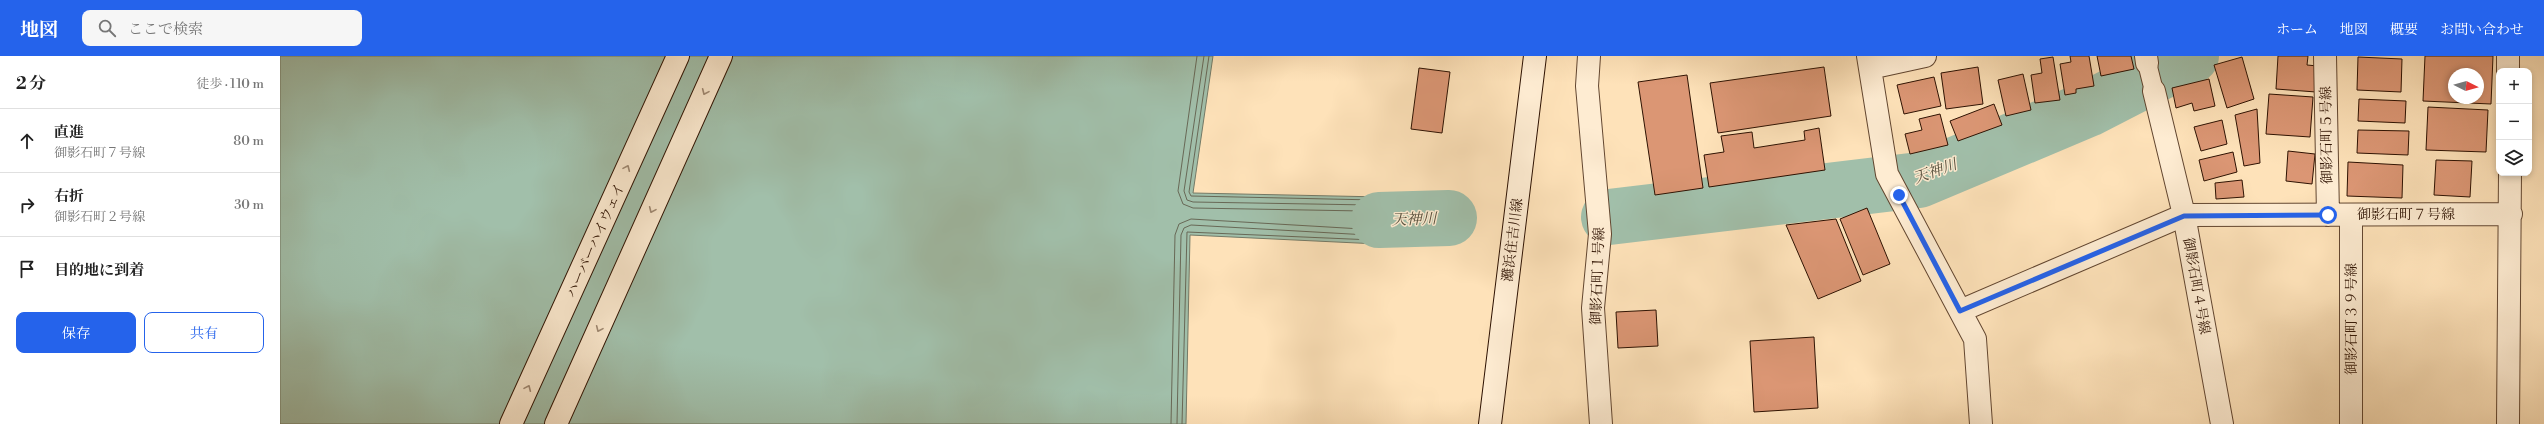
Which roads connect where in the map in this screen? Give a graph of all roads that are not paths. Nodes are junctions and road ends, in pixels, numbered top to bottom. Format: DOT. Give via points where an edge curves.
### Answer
graph roads {
  1 [pos="678,56"];
  2 [pos="722,56"];
  3 [pos="1535,56"];
  4 [pos="1589,56"];
  5 [pos="1925,56"];
  6 [pos="2324,56"];
  7 [pos="2508,56"];
  8 [pos="2147,59"];
  9 [pos="1869,62"];
  10 [pos="2508,68"];
  11 [pos="2154,91"];
  12 [pos="2510,176"];
  13 [pos="2511,214"];
  14 [pos="2328,215"];
  15 [pos="2352,215"];
  16 [pos="2184,216"];
  17 [pos="1960,311"];
  18 [pos="512,424"];
  19 [pos="556,424"];
  20 [pos="1490,424"];
  21 [pos="1601,424"];
  22 [pos="1981,424"];
  23 [pos="2222,424"];
  24 [pos="2351,424"];
  25 [pos="2508,424"];
  18 -- 1 [label="street, ハーバーハイウェイ, one-way"];
  2 -- 19 [label="street, one-way"];
  3 -- 20 [label="street, 灘浜住吉川線"];
  4 -- 21 [label="street, 御影石町１号線" via="1586,86 1600,234 1593,308"];
  5 -- 9 [label="street"];
  6 -- 14 [label="street, 御影石町５号線"];
  7 -- 10 [label="street"];
  8 -- 11 [label="lane, 御影石町４号線"];
  9 -- 17 [label="street" via="1887,174"];
  11 -- 16 [label="street, 御影石町４号線"];
  12 -- 13 [label="street"];
  13 -- 15 [label="street, 御影石町７号線"];
  13 -- 25 [label="street"];
  14 -- 15 [label="street, 御影石町７号線"];
  14 -- 16 [label="street, 御影石町７号線"];
  15 -- 24 [label="street, 御影石町３９号線"];
  16 -- 17 [label="street, 御影石町７号線"];
  16 -- 23 [label="street, 御影石町４号線"];
  17 -- 22 [label="street" via="1975,339"];
}
